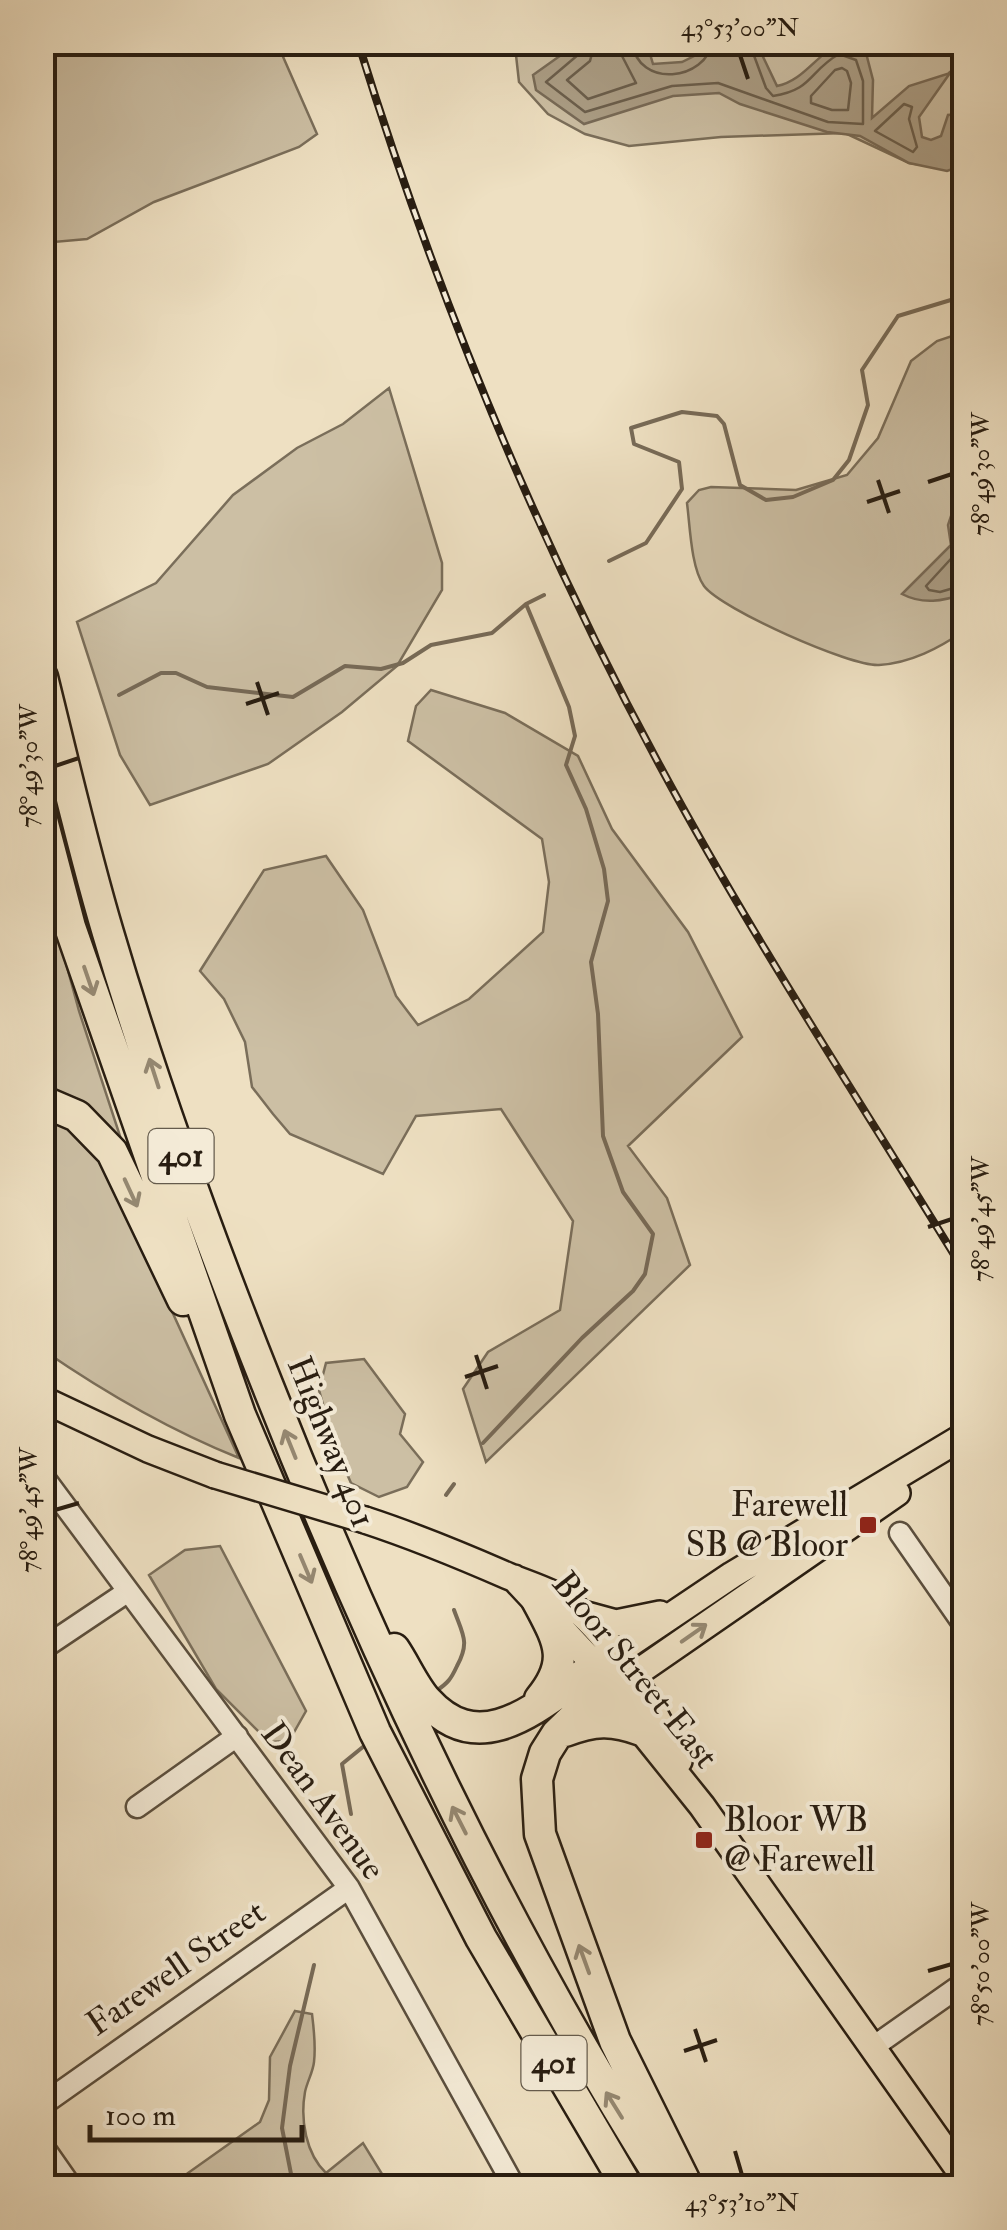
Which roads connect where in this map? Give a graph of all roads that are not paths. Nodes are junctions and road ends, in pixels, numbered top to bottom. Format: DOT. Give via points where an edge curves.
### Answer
graph roads {
  1 [pos="42,677"];
  2 [pos="42,820"];
  3 [pos="42,1101"];
  4 [pos="42,1382"];
  5 [pos="42,1399"];
  6 [pos="240,1415"];
  7 [pos="82,1416"];
  8 [pos="964,1439"];
  9 [pos="42,1475"];
  10 [pos="900,1533"];
  11 [pos="342,1566"];
  12 [pos="514,1578"];
  13 [pos="128,1592"];
  14 [pos="537,1600"];
  15 [pos="689,1604"];
  16 [pos="581,1613"];
  17 [pos="964,1625"];
  18 [pos="42,1649"];
  19 [pos="614,1671"];
  20 [pos="532,1709"];
  21 [pos="641,1730"];
  22 [pos="557,1734"];
  23 [pos="238,1736"];
  24 [pos="702,1806"];
  25 [pos="136,1807"];
  26 [pos="350,1888"];
  27 [pos="964,1983"];
  28 [pos="873,2048"];
  29 [pos="42,2104"];
  30 [pos="42,2145"];
  31 [pos="964,2177"];
  32 [pos="72,2188"];
  33 [pos="515,2188"];
  34 [pos="628,2188"];
  35 [pos="667,2188"];
  36 [pos="688,2188"];
  11 -- 1 [label="highway, Highway 401 / 401, one-way" via="205,1228 108,933"];
  2 -- 6 [label="highway, Highway 401 / 401, one-way" via="70,927"];
  3 -- 6 [label="highway, one-way" via="77,1116 112,1152"];
  4 -- 7 [label="main road, Bloor Street East"];
  5 -- 7 [label="main road, Bloor Street East"];
  6 -- 34 [label="highway, Highway 401 / 401, one-way" via="375,1732 481,1938"];
  7 -- 12 [label="main road, Bloor Street East, bridge" via="216,1475 447,1548"];
  8 -- 15 [label="main road"];
  19 -- 8 [label="main road, one-way" via="962,1448"];
  9 -- 13 [label="street, Dean Avenue"];
  10 -- 17 [label="street"];
  11 -- 20 [label="highway" via="428,1702 461,1726 488,1729"];
  35 -- 11 [label="highway, Highway 401 / 401, one-way" via="595,2074 479,1860"];
  12 -- 14 [label="main road, Bloor Street East"];
  12 -- 16 [label="main road, Bloor Street East"];
  13 -- 18 [label="street"];
  13 -- 23 [label="street, Dean Avenue"];
  14 -- 19 [label="main road, Bloor Street East"];
  14 -- 20 [label="highway" via="560,1657 552,1685"];
  15 -- 16 [label="main road" via="616,1624"];
  15 -- 19 [label="main road"];
  16 -- 19 [label="main road, Bloor Street East"];
  19 -- 20 [label="highway"];
  19 -- 21 [label="main road, Bloor Street East"];
  19 -- 22 [label="highway"];
  19 -- 24 [label="main road, Bloor Street East" via="658,1718"];
  21 -- 22 [label="highway" via="600,1720"];
  21 -- 24 [label="main road, Bloor Street East"];
  36 -- 22 [label="highway, one-way" via="615,2041 540,1834 537,1779"];
  23 -- 25 [label="street"];
  23 -- 26 [label="street, Dean Avenue"];
  24 -- 28 [label="main road, Bloor Street East"];
  26 -- 29 [label="street, Farewell Street"];
  26 -- 33 [label="street, Dean Avenue"];
  27 -- 28 [label="street"];
  28 -- 31 [label="main road, Bloor Street East"];
  30 -- 32 [label="street"];
}
